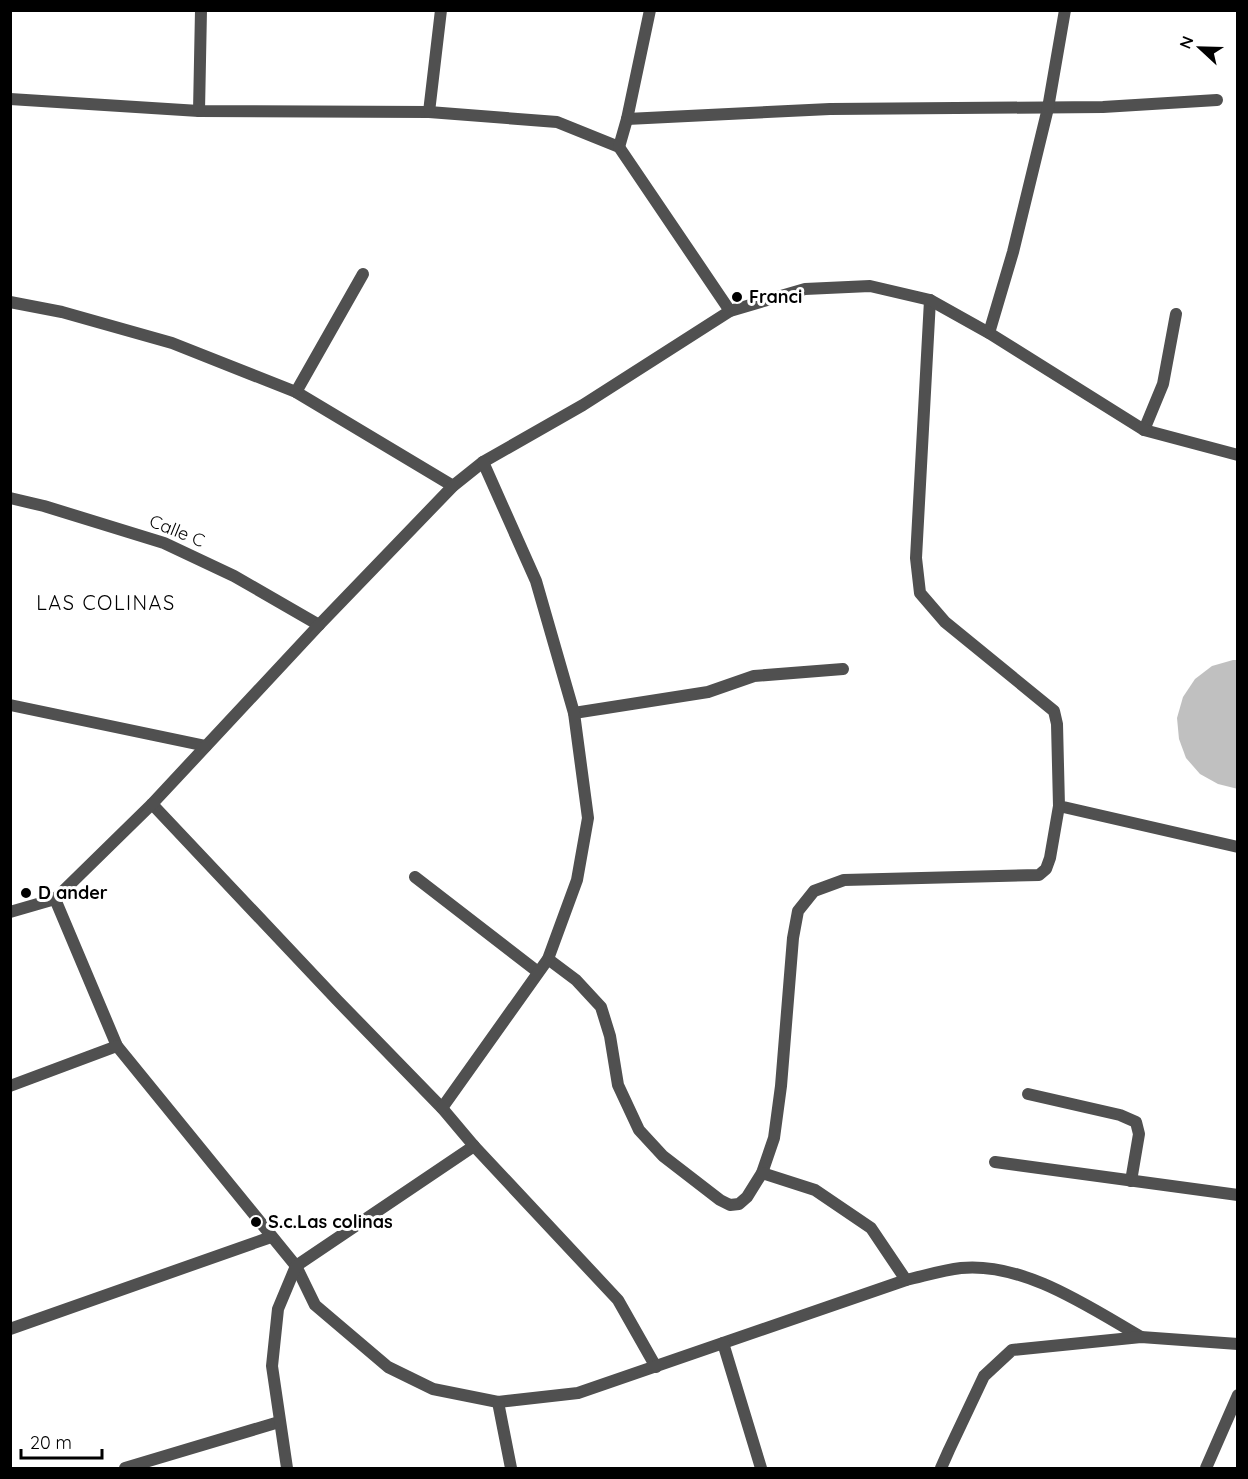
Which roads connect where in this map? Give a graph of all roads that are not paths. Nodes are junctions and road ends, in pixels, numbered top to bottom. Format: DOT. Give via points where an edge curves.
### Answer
graph roads {
  1 [pos="201,10"];
  2 [pos="441,10"];
  3 [pos="650,10"];
  4 [pos="1065,10"];
  5 [pos="10,99"];
  6 [pos="1217,100"];
  7 [pos="1048,108"];
  8 [pos="199,111"];
  9 [pos="429,112"];
  10 [pos="627,119"];
  11 [pos="620,147"];
  12 [pos="363,274"];
  13 [pos="930,300"];
  14 [pos="10,302"];
  15 [pos="730,310"];
  16 [pos="1176,314"];
  17 [pos="989,333"];
  18 [pos="296,392"];
  19 [pos="1144,430"];
  20 [pos="1238,455"];
  21 [pos="483,462"];
  22 [pos="453,486"];
  23 [pos="10,498"];
  24 [pos="319,625"];
  25 [pos="843,669"];
  26 [pos="10,705"];
  27 [pos="574,713"];
  28 [pos="206,746"];
  29 [pos="152,804"];
  30 [pos="1059,806"];
  31 [pos="1238,847"];
  32 [pos="415,877"];
  33 [pos="55,899"];
  34 [pos="10,912"];
  35 [pos="548,959"];
  36 [pos="538,972"];
  37 [pos="117,1046"];
  38 [pos="10,1086"];
  39 [pos="1028,1094"];
  40 [pos="442,1108"];
  41 [pos="474,1146"];
  42 [pos="995,1162"];
  43 [pos="762,1173"];
  44 [pos="1131,1181"];
  45 [pos="1238,1195"];
  46 [pos="271,1237"];
  47 [pos="296,1266"];
  48 [pos="906,1280"];
  49 [pos="10,1329"];
  50 [pos="1141,1337"];
  51 [pos="723,1343"];
  52 [pos="1238,1344"];
  53 [pos="656,1367"];
  54 [pos="1238,1395"];
  55 [pos="498,1402"];
  56 [pos="279,1422"];
  57 [pos="125,1468"];
  58 [pos="287,1468"];
  59 [pos="511,1468"];
  60 [pos="761,1468"];
  61 [pos="941,1468"];
  62 [pos="1206,1468"];
  1 -- 8 [label="street"];
  2 -- 9 [label="street"];
  3 -- 10 [label="street"];
  4 -- 7 [label="street"];
  5 -- 8 [label="street"];
  6 -- 7 [label="street"];
  7 -- 10 [label="street" via="830,108"];
  7 -- 17 [label="street"];
  8 -- 9 [label="street"];
  9 -- 11 [label="street" via="557,122"];
  10 -- 11 [label="street"];
  11 -- 15 [label="street"];
  12 -- 18 [label="street"];
  13 -- 15 [label="street" via="870,286 816,288"];
  13 -- 17 [label="street"];
  13 -- 30 [label="street" via="916,558 920,593 945,622 1054,711"];
  14 -- 18 [label="street" via="62,312 172,343"];
  15 -- 21 [label="street" via="583,405"];
  16 -- 19 [label="street" via="1162,384"];
  17 -- 19 [label="street"];
  18 -- 22 [label="street"];
  19 -- 20 [label="street"];
  21 -- 22 [label="street"];
  21 -- 27 [label="street" via="536,581"];
  22 -- 24 [label="street"];
  23 -- 24 [label="street, Calle C" via="164,543 234,576"];
  24 -- 28 [label="street"];
  25 -- 27 [label="street" via="754,676 708,693"];
  26 -- 28 [label="street"];
  27 -- 35 [label="street" via="588,818 577,880"];
  28 -- 29 [label="street"];
  29 -- 33 [label="street"];
  29 -- 40 [label="street"];
  30 -- 31 [label="street"];
  30 -- 43 [label="street" via="1050,858 1039,875 844,880 814,891 798,911 793,938 781,1086 774,1138"];
  32 -- 36 [label="street"];
  33 -- 34 [label="street"];
  33 -- 37 [label="street"];
  35 -- 36 [label="street"];
  35 -- 43 [label="street" via="576,980 601,1007 618,1085 639,1130 663,1156 730,1206 747,1197"];
  36 -- 40 [label="street"];
  37 -- 38 [label="street"];
  37 -- 46 [label="street"];
  39 -- 44 [label="street" via="1136,1122 1139,1134"];
  40 -- 41 [label="street"];
  41 -- 47 [label="street"];
  41 -- 53 [label="street" via="618,1300"];
  42 -- 44 [label="street"];
  43 -- 48 [label="street" via="815,1190 871,1228"];
  44 -- 45 [label="street"];
  46 -- 47 [label="street"];
  46 -- 49 [label="street"];
  47 -- 55 [label="street" via="315,1305 388,1367 433,1389"];
  47 -- 56 [label="street" via="278,1309 272,1366"];
  48 -- 50 [label="street" via="962,1268 1002,1269 1053,1287"];
  48 -- 51 [label="street"];
  50 -- 52 [label="street"];
  50 -- 61 [label="street" via="1012,1350 984,1376"];
  51 -- 53 [label="street"];
  51 -- 60 [label="street"];
  53 -- 55 [label="street" via="578,1393"];
  54 -- 62 [label="street"];
  55 -- 59 [label="street"];
  56 -- 57 [label="street"];
  56 -- 58 [label="street"];
}
